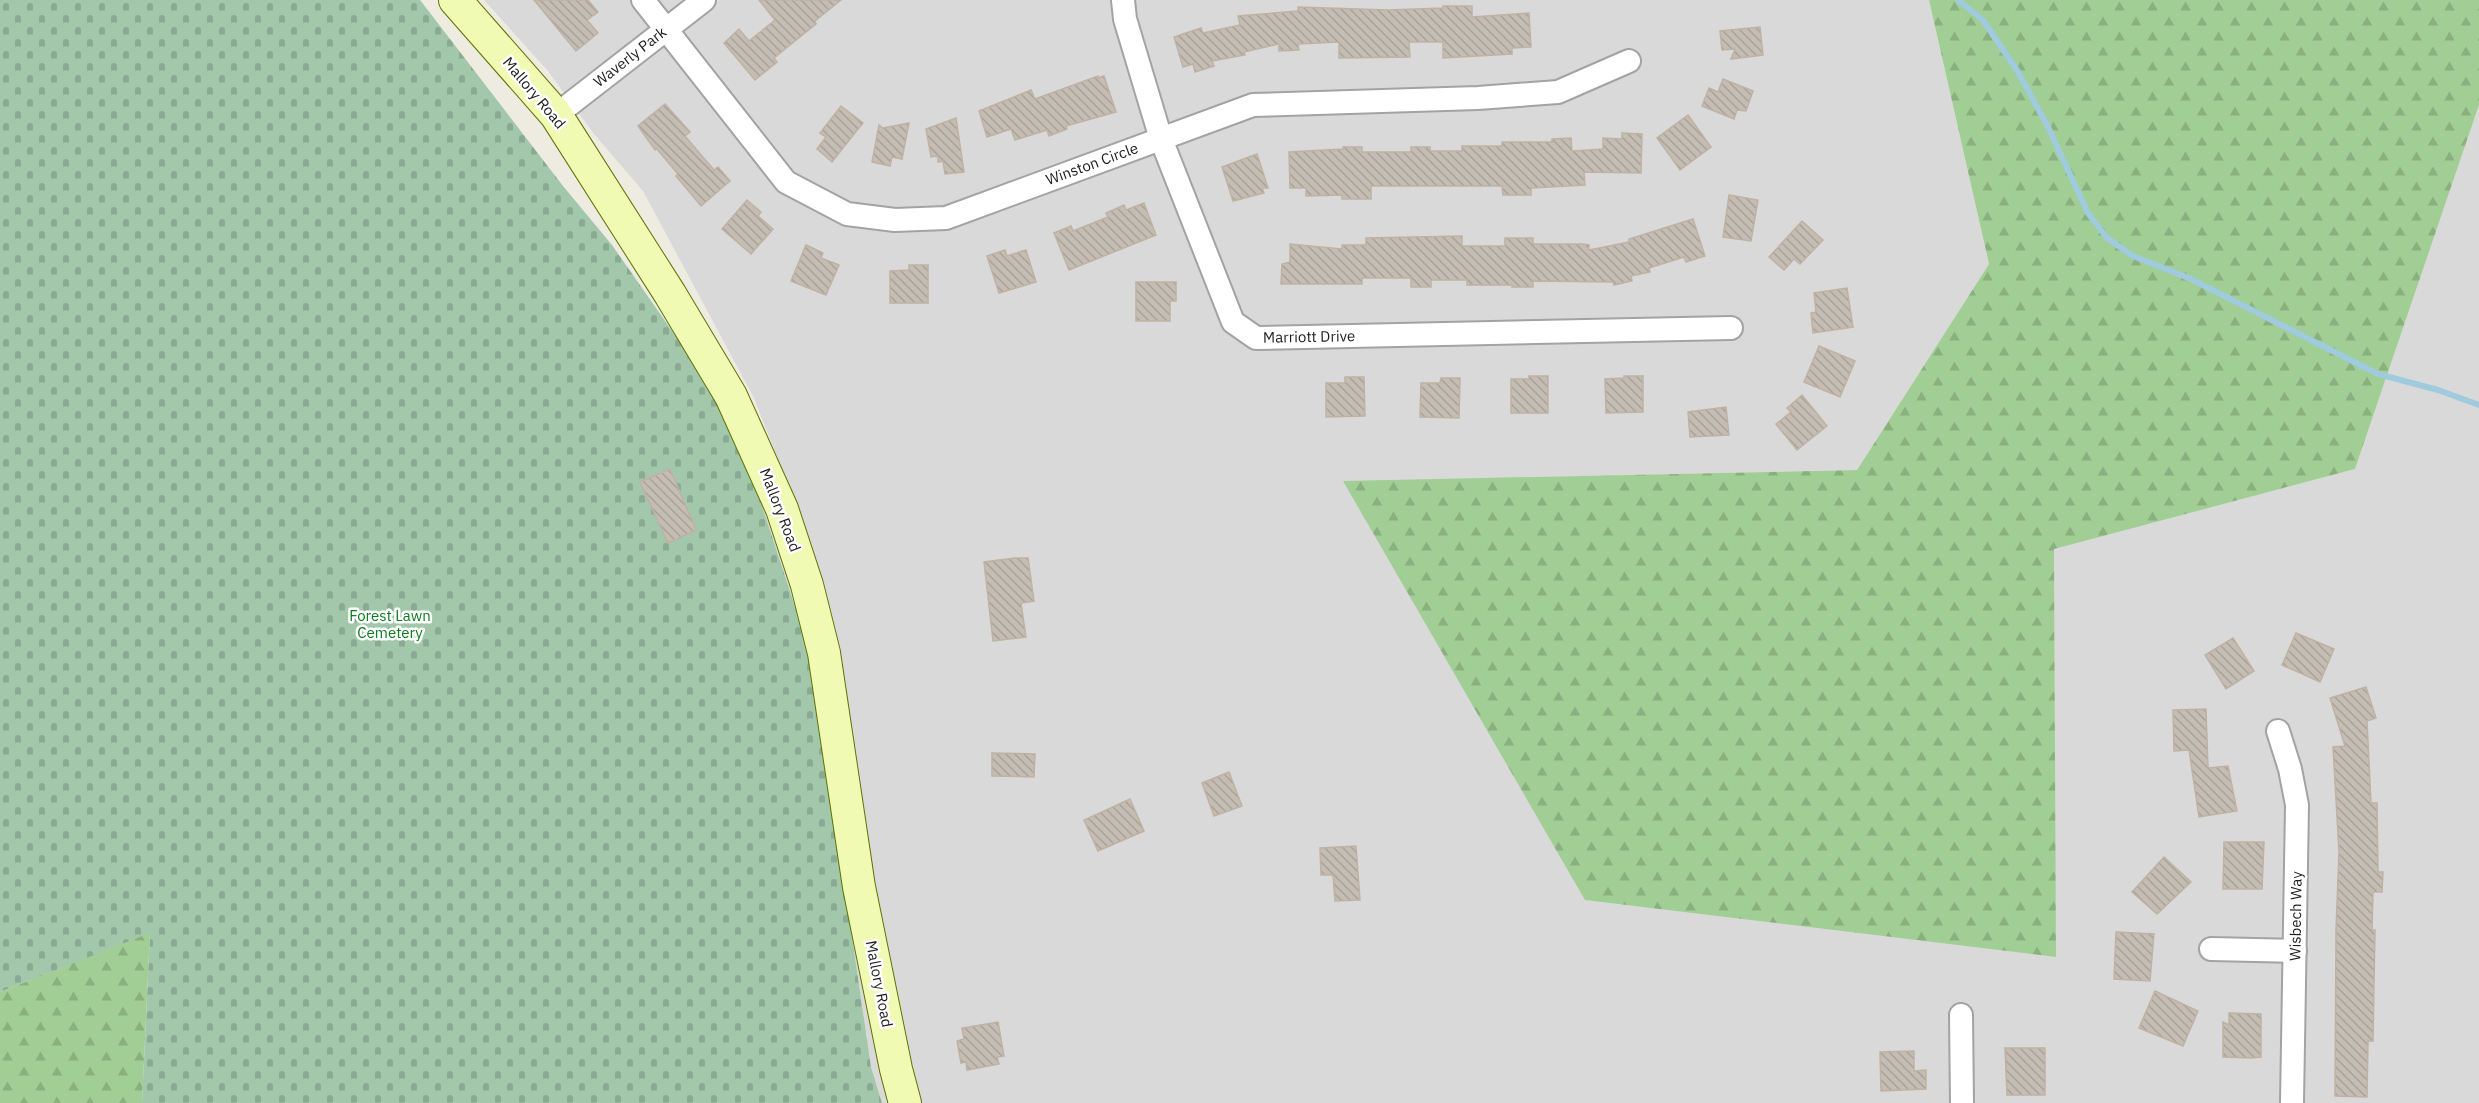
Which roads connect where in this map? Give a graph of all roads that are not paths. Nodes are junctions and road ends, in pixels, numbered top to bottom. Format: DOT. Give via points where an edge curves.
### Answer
graph roads {
  1 [pos="455,0"];
  2 [pos="643,0"];
  3 [pos="704,0"];
  4 [pos="1123,0"];
  5 [pos="666,30"];
  6 [pos="1629,61"];
  7 [pos="556,115"];
  8 [pos="1161,139"];
  9 [pos="1731,328"];
  10 [pos="2278,731"];
  11 [pos="2211,949"];
  12 [pos="2295,951"];
  13 [pos="1961,1015"];
  14 [pos="905,1103"];
  15 [pos="1962,1103"];
  16 [pos="2292,1103"];
  1 -- 7 [label="street, Mallory Road"];
  2 -- 5 [label="street, Winston Circle"];
  3 -- 5 [label="street, Waverly Park"];
  4 -- 8 [label="street, Marriott Drive" via="1125,19"];
  5 -- 7 [label="street, Waverly Park"];
  5 -- 8 [label="street, Winston Circle" via="786,182 847,214 895,220 946,218"];
  6 -- 8 [label="street, Winston Circle" via="1558,92 1253,105"];
  7 -- 14 [label="street, Mallory Road" via="731,396 782,509 824,653 859,887"];
  8 -- 9 [label="street, Marriott Drive" via="1233,322 1256,338"];
  10 -- 12 [label="street, Wisbech Way" via="2296,805"];
  11 -- 12 [label="street"];
  12 -- 16 [label="street, Wisbech Way"];
  13 -- 15 [label="street"];
}
